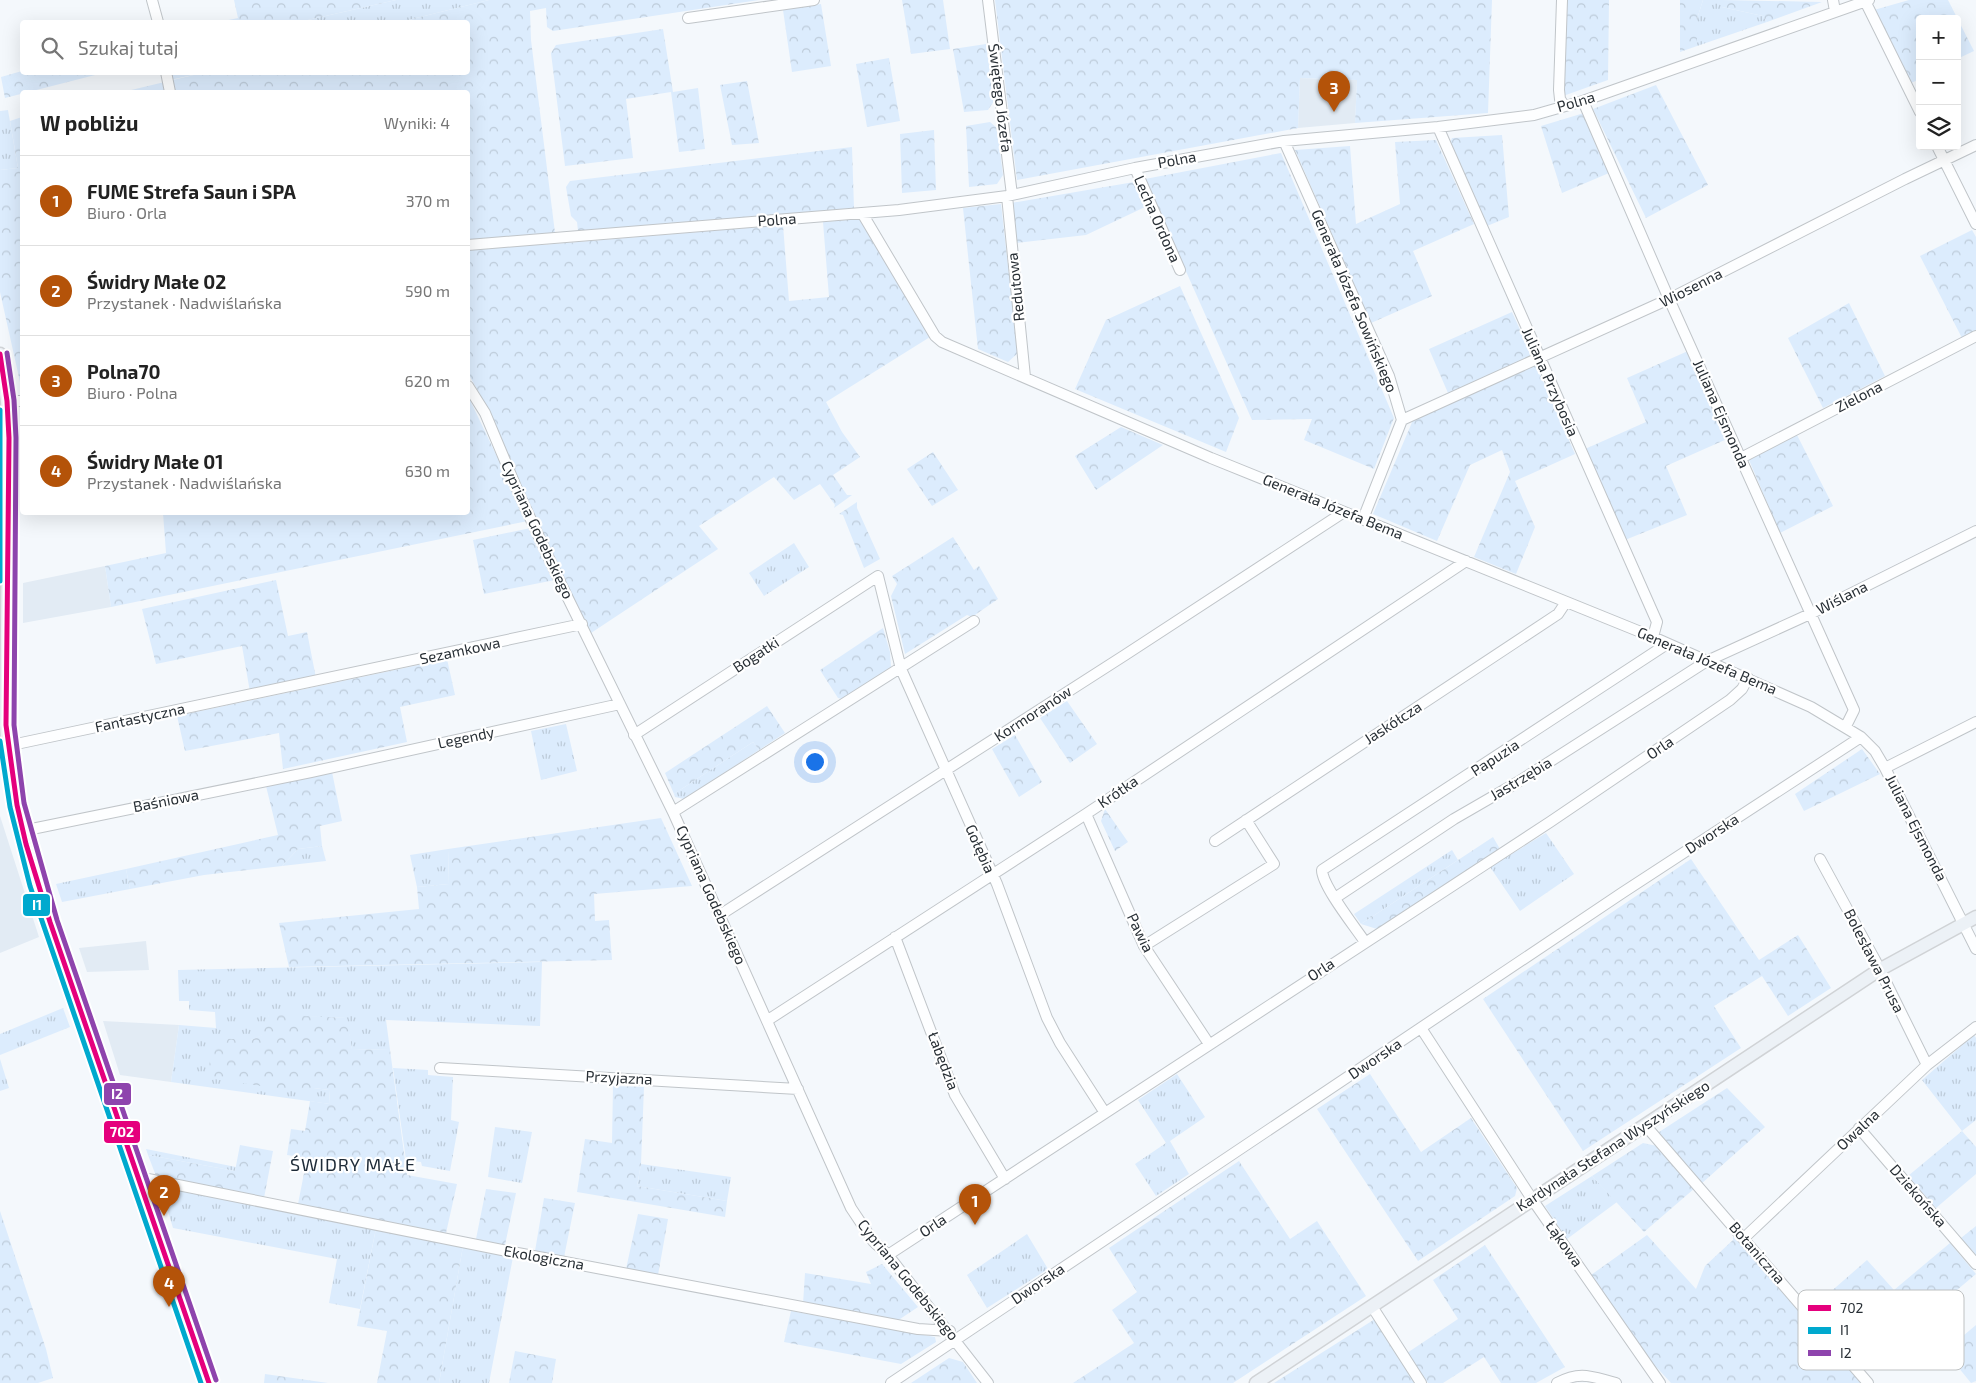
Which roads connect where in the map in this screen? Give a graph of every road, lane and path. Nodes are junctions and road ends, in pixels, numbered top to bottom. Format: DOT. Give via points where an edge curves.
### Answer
graph roads {
  1 [pos="152,0"];
  2 [pos="814,0"];
  3 [pos="988,0"];
  4 [pos="1562,0"];
  5 [pos="1833,0"];
  6 [pos="1867,1"];
  7 [pos="1835,11"];
  8 [pos="688,18"];
  9 [pos="157,20"];
  10 [pos="167,75"];
  11 [pos="170,90"];
  12 [pos="1583,101"];
  13 [pos="1917,105"];
  14 [pos="1564,106"];
  15 [pos="1438,127"];
  16 [pos="1284,141"];
  17 [pos="1976,145"];
  18 [pos="1938,150"];
  19 [pos="1944,162"];
  20 [pos="1135,168"];
  21 [pos="1010,196"];
  22 [pos="862,213"];
  23 [pos="1976,224"];
  24 [pos="470,245"];
  25 [pos="1180,270"];
  26 [pos="1669,299"];
  27 [pos="1976,336"];
  28 [pos="0,354"];
  29 [pos="1540,359"];
  30 [pos="1025,378"];
  31 [pos="470,389"];
  32 [pos="20,401"];
  33 [pos="7,402"];
  34 [pos="1402,420"];
  35 [pos="1742,458"];
  36 [pos="1344,512"];
  37 [pos="1363,519"];
  38 [pos="1976,531"];
  39 [pos="1466,561"];
  40 [pos="878,576"];
  41 [pos="1566,602"];
  42 [pos="1810,614"];
  43 [pos="974,621"];
  44 [pos="582,624"];
  45 [pos="1653,638"];
  46 [pos="1667,644"];
  47 [pos="1707,661"];
  48 [pos="901,669"];
  49 [pos="1748,678"];
  50 [pos="274,691"];
  51 [pos="620,704"];
  52 [pos="1976,722"];
  53 [pos="1846,726"];
  54 [pos="634,735"];
  55 [pos="1861,737"];
  56 [pos="7,746"];
  57 [pos="1885,768"];
  58 [pos="945,770"];
  59 [pos="311,772"];
  60 [pos="673,812"];
  61 [pos="1086,814"];
  62 [pos="1246,820"];
  63 [pos="22,831"];
  64 [pos="1215,841"];
  65 [pos="1820,859"];
  66 [pos="991,874"];
  67 [pos="1335,898"];
  68 [pos="720,915"];
  69 [pos="1976,917"];
  70 [pos="1964,924"];
  71 [pos="895,937"];
  72 [pos="1365,942"];
  73 [pos="1144,946"];
  74 [pos="1976,948"];
  75 [pos="1879,970"];
  76 [pos="768,1020"];
  77 [pos="1976,1027"];
  78 [pos="1421,1028"];
  79 [pos="1209,1044"];
  80 [pos="1927,1064"];
  81 [pos="440,1068"];
  82 [pos="798,1089"];
  83 [pos="1105,1113"];
  84 [pos="1645,1125"];
  85 [pos="1859,1128"];
  86 [pos="1004,1179"];
  87 [pos="140,1181"];
  88 [pos="1532,1199"];
  89 [pos="1744,1238"];
  90 [pos="888,1255"];
  91 [pos="1976,1264"];
  92 [pos="1798,1301"];
  93 [pos="1373,1308"];
  94 [pos="953,1336"];
  95 [pos="1857,1370"];
  96 [pos="209,1383"];
  97 [pos="891,1383"];
  98 [pos="988,1383"];
  99 [pos="1256,1383"];
  100 [pos="1421,1383"];
  101 [pos="1557,1383"];
  102 [pos="1616,1383"];
  103 [pos="1660,1383"];
  104 [pos="1868,1383"];
  1 -- 9 [label="street"];
  2 -- 8 [label="street"];
  3 -- 21 [label="street, Świętego Józefa"];
  4 -- 14 [label="street" via="1559,90"];
  5 -- 7 [label="street"];
  6 -- 7 [label="street, Polna"];
  6 -- 13 [label="street"];
  7 -- 12 [label="street, Polna"];
  10 -- 11 [label="street"];
  12 -- 14 [label="street, Polna"];
  12 -- 26 [label="street, Juliana Ejsmonda"];
  14 -- 15 [label="street, Polna" via="1524,116"];
  15 -- 16 [label="street, Polna"];
  15 -- 29 [label="street, Juliana Przybosia"];
  16 -- 20 [label="street, Polna"];
  16 -- 34 [label="street, Generała Józefa Sowińskiego" via="1389,376"];
  17 -- 19 [label="street, Wiosenna"];
  18 -- 19 [label="street"];
  19 -- 23 [label="street"];
  19 -- 26 [label="street, Wiosenna"];
  20 -- 21 [label="street, Polna"];
  20 -- 25 [label="street, Lecha Ordona"];
  21 -- 22 [label="street, Polna"];
  21 -- 30 [label="street, Redutowa"];
  22 -- 24 [label="street, Polna"];
  22 -- 30 [label="street, Generała Józefa Bema" via="935,336"];
  26 -- 29 [label="street, Wiosenna"];
  26 -- 35 [label="street, Juliana Ejsmonda"];
  27 -- 35 [label="street, Zielona"];
  28 -- 33 [label="main road"];
  29 -- 34 [label="street, Wiosenna"];
  29 -- 45 [label="street, Juliana Przybosia" via="1657,622"];
  30 -- 36 [label="street, Generała Józefa Bema"];
  31 -- 44 [label="street, Cypriana Godebskiego" via="485,413 519,494"];
  32 -- 33 [label="street"];
  33 -- 56 [label="main road"];
  34 -- 37 [label="street"];
  35 -- 42 [label="street, Juliana Ejsmonda"];
  36 -- 37 [label="street, Generała Józefa Bema"];
  36 -- 58 [label="street, Kormoranów"];
  37 -- 39 [label="street, Generała Józefa Bema"];
  38 -- 42 [label="street, Wiślana"];
  39 -- 41 [label="street, Generała Józefa Bema"];
  39 -- 61 [label="street, Krótka"];
  40 -- 48 [label="street, Gołębia"];
  40 -- 54 [label="street, Bogatki"];
  41 -- 45 [label="street, Generała Józefa Bema"];
  41 -- 62 [label="street, Jaskółcza" via="1558,614"];
  42 -- 47 [label="street, Wiślana"];
  42 -- 53 [label="street, Juliana Ejsmonda" via="1854,710"];
  43 -- 48 [label="street"];
  44 -- 50 [label="street, Sezamkowa"];
  44 -- 51 [label="street, Cypriana Godebskiego"];
  45 -- 46 [label="street, Generała Józefa Bema"];
  46 -- 47 [label="street, Generała Józefa Bema"];
  46 -- 67 [label="street, Papuzia" via="1322,870"];
  47 -- 49 [label="street, Generała Józefa Bema"];
  47 -- 67 [label="street, Jastrzębia" via="1518,782 1454,819"];
  48 -- 58 [label="street, Gołębia"];
  48 -- 60 [label="street"];
  49 -- 53 [label="street, Generała Józefa Bema"];
  49 -- 72 [label="street, Orla" via="1730,700"];
  50 -- 56 [label="street, Fantastyczna"];
  51 -- 54 [label="street, Cypriana Godebskiego"];
  51 -- 59 [label="street, Legendy"];
  52 -- 57 [label="street"];
  53 -- 55 [label="street, Generała Józefa Bema"];
  54 -- 60 [label="street, Cypriana Godebskiego"];
  55 -- 57 [label="street, Juliana Ejsmonda"];
  55 -- 78 [label="street, Dworska"];
  56 -- 63 [label="main road"];
  57 -- 70 [label="street, Juliana Ejsmonda"];
  58 -- 66 [label="street, Gołębia"];
  58 -- 68 [label="street, Kormoranów"];
  59 -- 63 [label="street, Baśniowa"];
  60 -- 68 [label="street, Cypriana Godebskiego"];
  61 -- 66 [label="street, Krótka"];
  61 -- 73 [label="street, Pawia"];
  62 -- 64 [label="street, Jaskółcza"];
  62 -- 73 [label="street" via="1274,864"];
  63 -- 87 [label="main road"];
  65 -- 75 [label="street, Bolesława Prusa"];
  66 -- 71 [label="street, Krótka"];
  66 -- 83 [label="street, Gołębia" via="1048,1018 1060,1043"];
  67 -- 72 [label="street"];
  68 -- 76 [label="street, Cypriana Godebskiego"];
  69 -- 70 [label="main road, Kardynała Stefana Wyszyńskiego"];
  70 -- 74 [label="street, Juliana Ejsmonda"];
  70 -- 75 [label="main road, Kardynała Stefana Wyszyńskiego"];
  71 -- 76 [label="street, Krótka"];
  71 -- 86 [label="street, Łabędzia" via="955,1095"];
  72 -- 79 [label="street, Orla"];
  73 -- 79 [label="street, Pawia"];
  75 -- 80 [label="street, Bolesława Prusa"];
  75 -- 84 [label="main road, Kardynała Stefana Wyszyńskiego"];
  76 -- 82 [label="street, Cypriana Godebskiego"];
  77 -- 80 [label="street, Owalna"];
  78 -- 88 [label="street, Łąkowa"];
  78 -- 94 [label="street, Dworska"];
  79 -- 83 [label="street, Orla"];
  80 -- 85 [label="street, Owalna"];
  81 -- 82 [label="street, Przyjazna"];
  82 -- 90 [label="street, Cypriana Godebskiego" via="851,1208 873,1241"];
  83 -- 86 [label="street, Orla"];
  84 -- 88 [label="main road, Kardynała Stefana Wyszyńskiego"];
  84 -- 89 [label="street, Botaniczna"];
  85 -- 89 [label="street, Owalna"];
  85 -- 91 [label="street, Dziekońska"];
  86 -- 90 [label="street, Orla"];
  87 -- 94 [label="street, Ekologiczna"];
  87 -- 96 [label="main road"];
  88 -- 93 [label="main road, Kardynała Stefana Wyszyńskiego"];
  88 -- 103 [label="street, Łąkowa"];
  89 -- 92 [label="street, Botaniczna"];
  90 -- 94 [label="street, Cypriana Godebskiego"];
  93 -- 99 [label="main road, Kardynała Stefana Wyszyńskiego"];
  93 -- 100 [label="street"];
  94 -- 97 [label="street, Dworska"];
  94 -- 98 [label="street, Cypriana Godebskiego"];
  95 -- 104 [label="street, Botaniczna"];
  101 -- 102 [label="street" via="1571,1375 1581,1375"];
}
